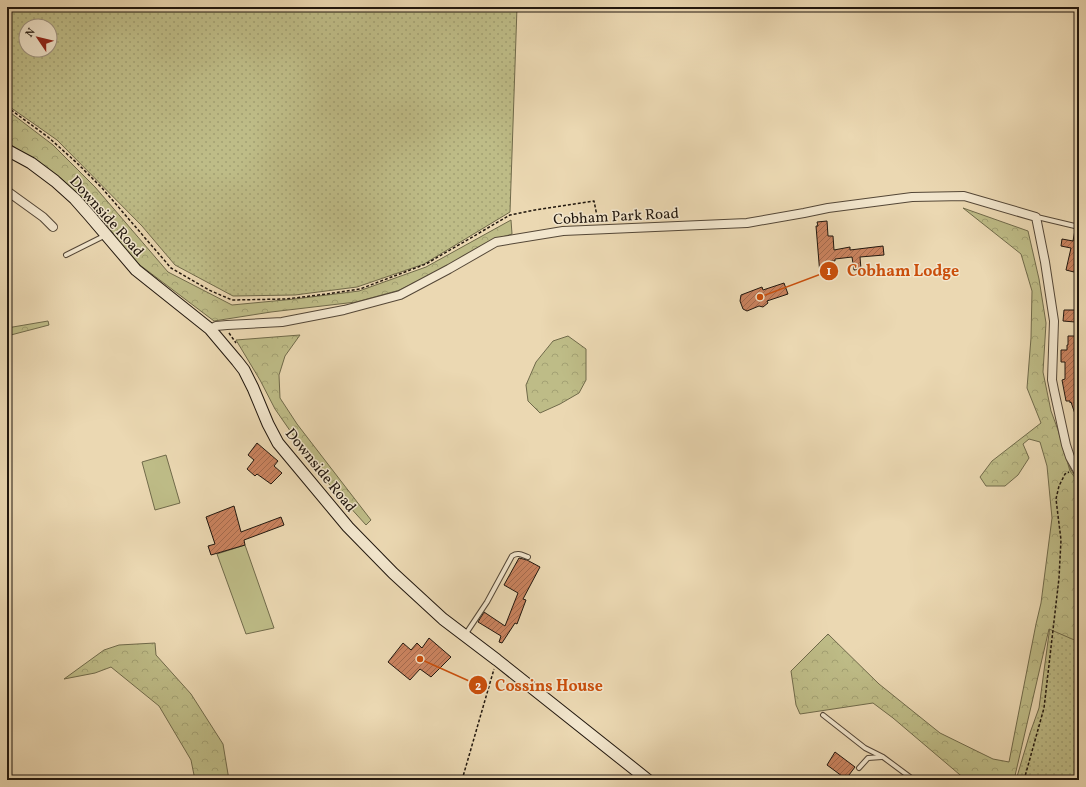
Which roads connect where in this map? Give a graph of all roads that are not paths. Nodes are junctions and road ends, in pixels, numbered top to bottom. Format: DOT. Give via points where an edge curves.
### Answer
graph roads {
  1 [pos="7,150"];
  2 [pos="7,191"];
  3 [pos="1036,217"];
  4 [pos="53,226"];
  5 [pos="1079,227"];
  6 [pos="106,235"];
  7 [pos="66,255"];
  8 [pos="210,329"];
  9 [pos="1077,470"];
  10 [pos="528,558"];
  11 [pos="464,635"];
  12 [pos="823,715"];
  13 [pos="883,757"];
  14 [pos="859,768"];
  15 [pos="648,780"];
  16 [pos="914,780"];
  1 -- 6 [label="street, Downside Road" via="31,163 55,181 75,199"];
  2 -- 4 [label="street"];
  3 -- 5 [label="lane"];
  3 -- 8 [label="street, Cobham Park Road" via="964,196 912,197 828,208 747,223 563,231 496,242 400,294 344,310 282,322 216,326"];
  3 -- 9 [label="street" via="1054,321 1052,380 1066,445"];
  6 -- 7 [label="lane"];
  6 -- 8 [label="street, Downside Road" via="136,270"];
  8 -- 11 [label="street, Downside Road" via="244,370 272,433 284,451 348,527 380,560 415,594"];
  10 -- 11 [label="lane" via="520,554 512,556 487,602"];
  11 -- 15 [label="street, Downside Road"];
  12 -- 13 [label="lane" via="865,748"];
  13 -- 14 [label="lane" via="868,758"];
  13 -- 16 [label="lane"];
}
